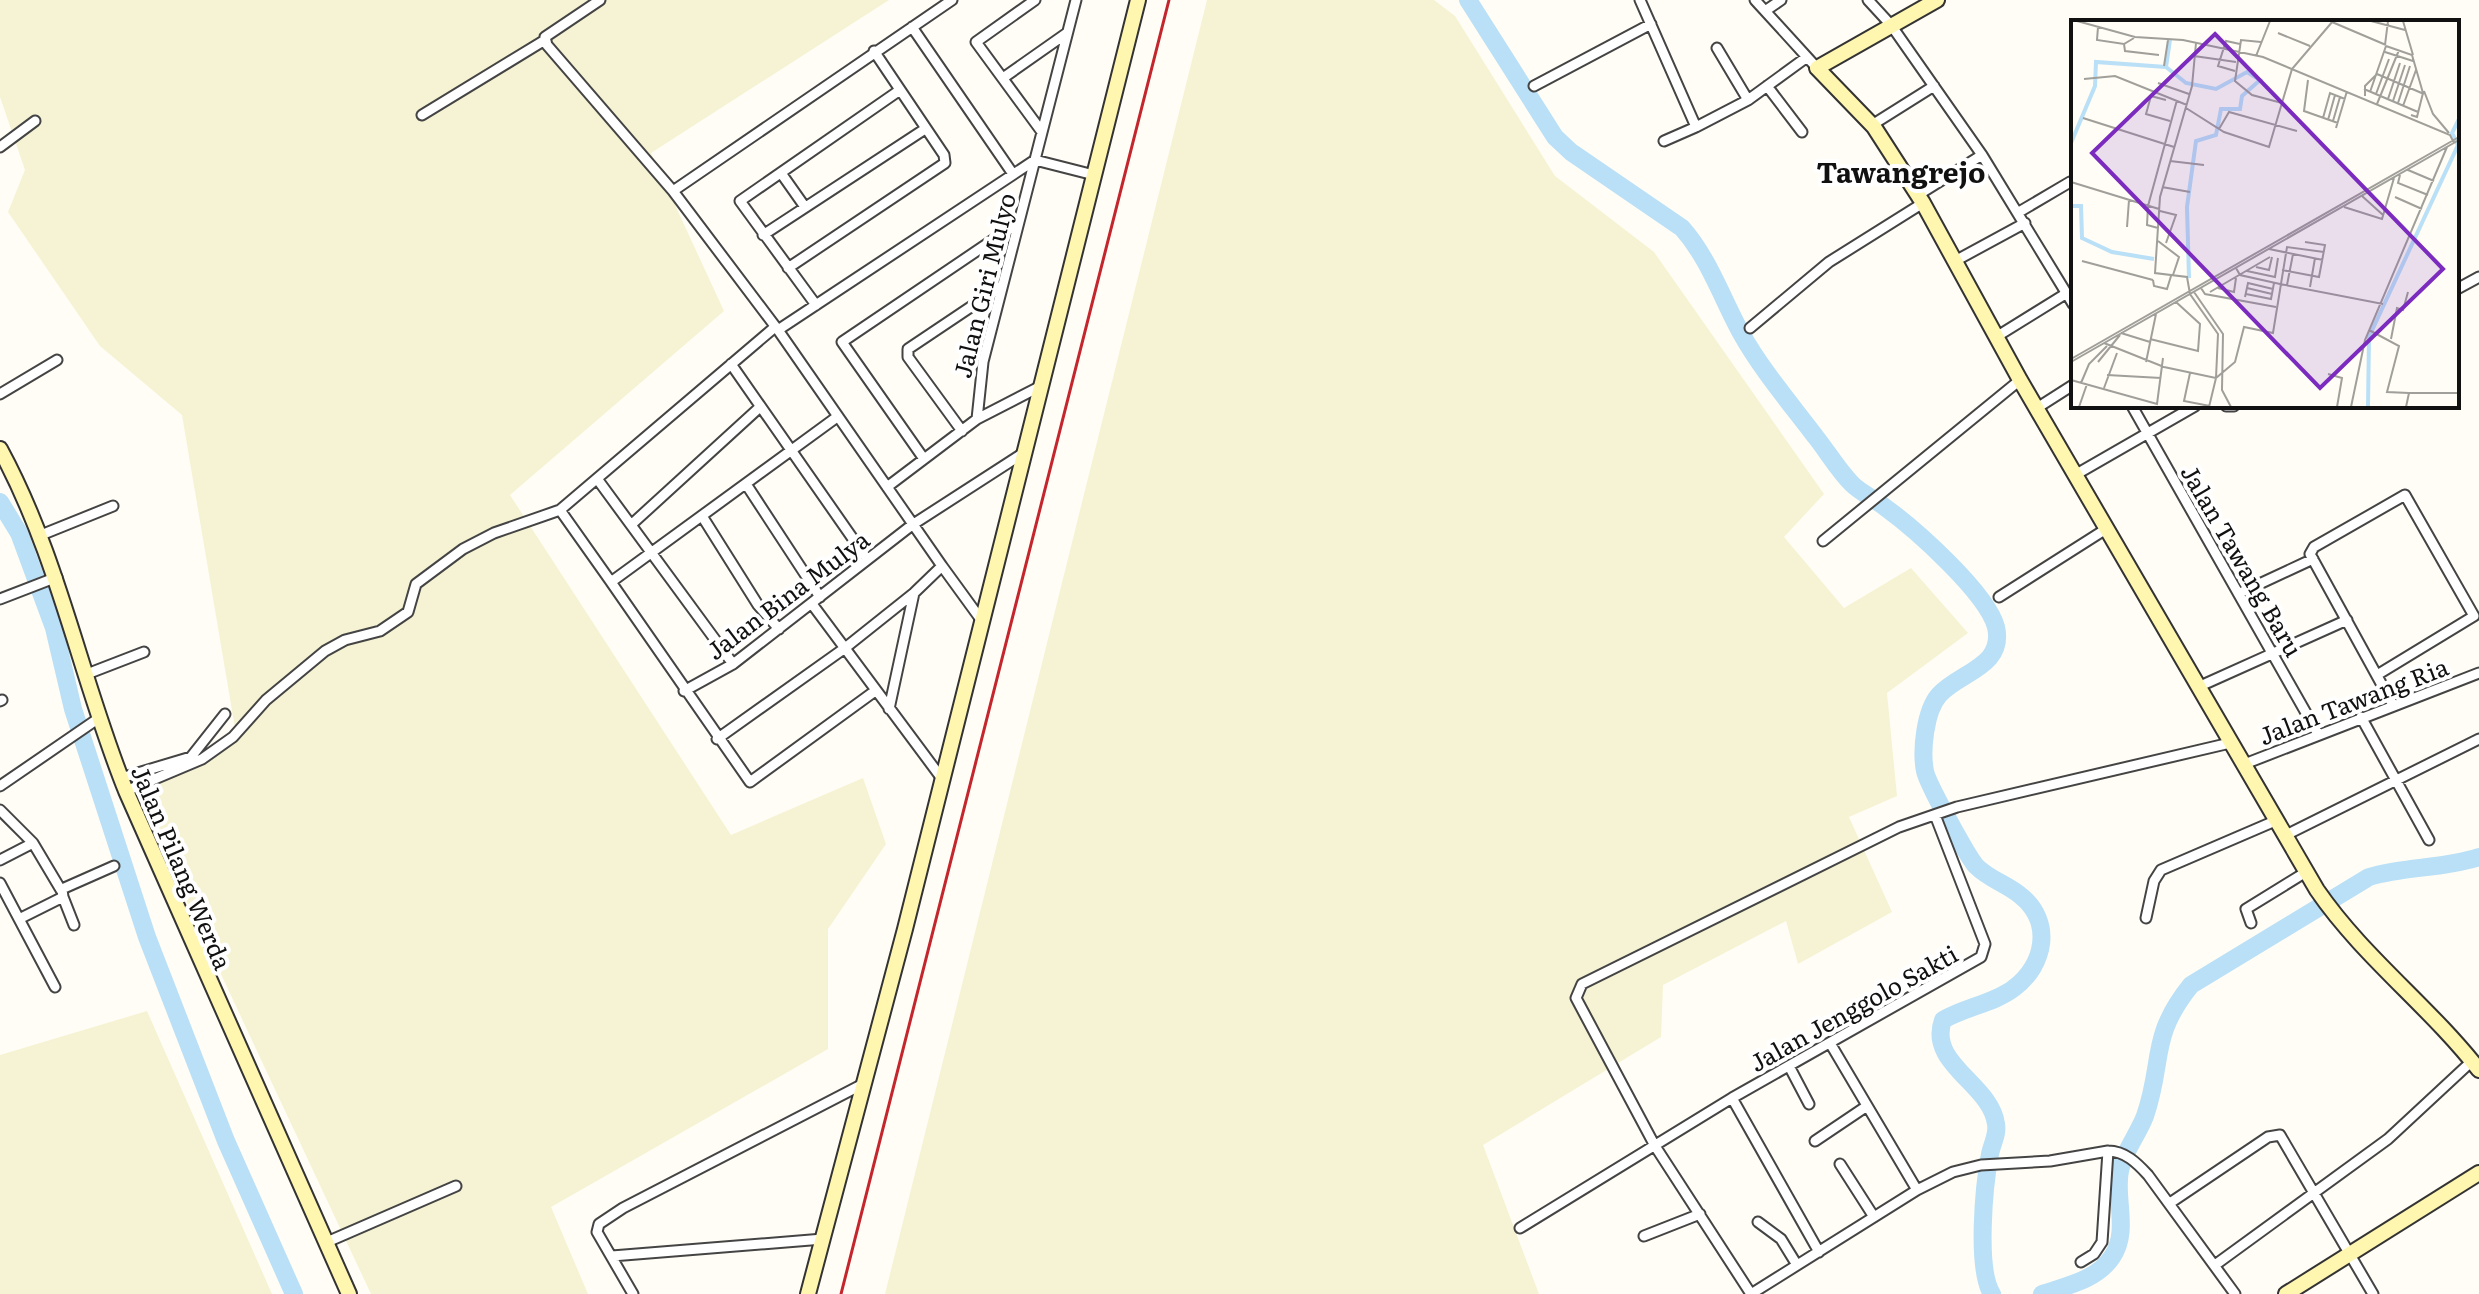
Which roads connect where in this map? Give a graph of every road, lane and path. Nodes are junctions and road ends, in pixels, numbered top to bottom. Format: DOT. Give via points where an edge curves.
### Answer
graph roads {
  1 [pos="600,0"];
  2 [pos="952,0"];
  3 [pos="1035,0"];
  4 [pos="1076,0"];
  5 [pos="1138,0"];
  6 [pos="1640,0"];
  7 [pos="1755,0"];
  8 [pos="1781,0"];
  9 [pos="1868,0"];
  10 [pos="1937,0"];
  11 [pos="1765,11"];
  12 [pos="1651,24"];
  13 [pos="1891,25"];
  14 [pos="912,27"];
  15 [pos="1067,33"];
  16 [pos="545,40"];
  17 [pos="1717,48"];
  18 [pos="874,51"];
  19 [pos="1812,62"];
  20 [pos="1003,78"];
  21 [pos="1534,86"];
  22 [pos="1767,86"];
  23 [pos="1934,86"];
  24 [pos="900,90"];
  25 [pos="1748,100"];
  26 [pos="422,115"];
  27 [pos="35,121"];
  28 [pos="1872,125"];
  29 [pos="1696,127"];
  30 [pos="925,129"];
  31 [pos="1042,132"];
  32 [pos="1802,132"];
  33 [pos="1664,141"];
  34 [pos="0,147"];
  35 [pos="1982,155"];
  36 [pos="1035,160"];
  37 [pos="781,173"];
  38 [pos="1013,174"];
  39 [pos="1094,175"];
  40 [pos="2070,182"];
  41 [pos="673,191"];
  42 [pos="1920,199"];
  43 [pos="805,207"];
  44 [pos="2019,212"];
  45 [pos="1018,223"];
  46 [pos="2025,223"];
  47 [pos="763,235"];
  48 [pos="1955,261"];
  49 [pos="788,268"];
  50 [pos="2479,277"];
  51 [pos="1002,286"];
  52 [pos="2459,288"];
  53 [pos="2067,293"];
  54 [pos="2071,300"];
  55 [pos="816,305"];
  56 [pos="1750,328"];
  57 [pos="777,329"];
  58 [pos="1996,337"];
  59 [pos="57,360"];
  60 [pos="731,364"];
  61 [pos="2020,380"];
  62 [pos="1041,386"];
  63 [pos="2071,386"];
  64 [pos="0,394"];
  65 [pos="760,407"];
  66 [pos="2037,408"];
  67 [pos="2133,408"];
  68 [pos="2192,408"];
  69 [pos="837,417"];
  70 [pos="977,419"];
  71 [pos="962,431"];
  72 [pos="2148,433"];
  73 [pos="0,449"];
  74 [pos="790,450"];
  75 [pos="1022,454"];
  76 [pos="924,459"];
  77 [pos="2075,475"];
  78 [pos="598,480"];
  79 [pos="746,484"];
  80 [pos="887,487"];
  81 [pos="113,506"];
  82 [pos="560,510"];
  83 [pos="702,516"];
  84 [pos="632,524"];
  85 [pos="912,525"];
  86 [pos="2106,529"];
  87 [pos="41,535"];
  88 [pos="1823,541"];
  89 [pos="653,550"];
  90 [pos="867,559"];
  91 [pos="2313,559"];
  92 [pos="942,566"];
  93 [pos="52,578"];
  94 [pos="611,582"];
  95 [pos="914,593"];
  96 [pos="2240,593"];
  97 [pos="820,597"];
  98 [pos="1999,597"];
  99 [pos="0,599"];
  100 [pos="812,604"];
  101 [pos="2347,620"];
  102 [pos="982,621"];
  103 [pos="779,629"];
  104 [pos="845,648"];
  105 [pos="144,652"];
  106 [pos="2274,655"];
  107 [pos="733,664"];
  108 [pos="2479,673"];
  109 [pos="87,674"];
  110 [pos="2377,675"];
  111 [pos="2198,687"];
  112 [pos="684,691"];
  113 [pos="875,691"];
  114 [pos="2393,705"];
  115 [pos="889,709"];
  116 [pos="225,714"];
  117 [pos="2361,717"];
  118 [pos="95,720"];
  119 [pos="2318,734"];
  120 [pos="717,739"];
  121 [pos="2479,739"];
  122 [pos="2230,743"];
  123 [pos="2242,765"];
  124 [pos="2397,778"];
  125 [pos="943,780"];
  126 [pos="123,784"];
  127 [pos="0,786"];
  128 [pos="0,810"];
  129 [pos="1937,815"];
  130 [pos="2275,821"];
  131 [pos="2284,836"];
  132 [pos="2429,840"];
  133 [pos="33,843"];
  134 [pos="0,860"];
  135 [pos="114,866"];
  136 [pos="2306,872"];
  137 [pos="0,883"];
  138 [pos="62,893"];
  139 [pos="2146,918"];
  140 [pos="19,919"];
  141 [pos="2251,923"];
  142 [pos="74,925"];
  143 [pos="55,987"];
  144 [pos="1830,1043"];
  145 [pos="1789,1066"];
  146 [pos="2475,1066"];
  147 [pos="865,1083"];
  148 [pos="1732,1098"];
  149 [pos="1809,1104"];
  150 [pos="1867,1106"];
  151 [pos="1815,1141"];
  152 [pos="1655,1146"];
  153 [pos="2112,1151"];
  154 [pos="1840,1164"];
  155 [pos="2479,1173"];
  156 [pos="456,1186"];
  157 [pos="1917,1190"];
  158 [pos="2316,1192"];
  159 [pos="2170,1203"];
  160 [pos="1700,1214"];
  161 [pos="1874,1217"];
  162 [pos="1758,1222"];
  163 [pos="1520,1228"];
  164 [pos="1644,1236"];
  165 [pos="823,1239"];
  166 [pos="327,1242"];
  167 [pos="1819,1252"];
  168 [pos="2351,1252"];
  169 [pos="612,1256"];
  170 [pos="2081,1262"];
  171 [pos="1797,1265"];
  172 [pos="2215,1265"];
  173 [pos="349,1294"];
  174 [pos="633,1294"];
  175 [pos="808,1294"];
  176 [pos="1751,1294"];
  177 [pos="2235,1294"];
  178 [pos="2286,1294"];
  179 [pos="2373,1294"];
  1 -- 16 [label="street"];
  2 -- 14 [label="street"];
  3 -- 20 [label="street" via="976,39"];
  4 -- 15 [label="street, Jalan Giri Mulyo"];
  5 -- 39 [label="street"];
  6 -- 12 [label="street"];
  7 -- 11 [label="street"];
  8 -- 11 [label="street"];
  9 -- 13 [label="street"];
  10 -- 13 [label="street"];
  11 -- 19 [label="street"];
  12 -- 21 [label="street"];
  12 -- 29 [label="street"];
  13 -- 19 [label="street"];
  13 -- 23 [label="street"];
  14 -- 18 [label="street"];
  14 -- 38 [label="street"];
  15 -- 20 [label="street"];
  15 -- 31 [label="street, Jalan Giri Mulyo"];
  16 -- 26 [label="street"];
  16 -- 41 [label="street"];
  17 -- 25 [label="street"];
  18 -- 24 [label="street"];
  18 -- 41 [label="street"];
  19 -- 22 [label="street"];
  19 -- 28 [label="street"];
  20 -- 31 [label="street"];
  22 -- 25 [label="street"];
  22 -- 32 [label="street"];
  23 -- 28 [label="street"];
  23 -- 35 [label="street"];
  24 -- 30 [label="street"];
  24 -- 37 [label="street"];
  25 -- 29 [label="street"];
  27 -- 34 [label="street"];
  28 -- 42 [label="street"];
  29 -- 33 [label="street"];
  30 -- 43 [label="street"];
  30 -- 49 [label="street" via="945,163"];
  31 -- 36 [label="street, Jalan Giri Mulyo"];
  35 -- 42 [label="street"];
  35 -- 44 [label="street"];
  36 -- 38 [label="street"];
  36 -- 39 [label="street"];
  36 -- 45 [label="street, Jalan Giri Mulyo"];
  37 -- 43 [label="street"];
  37 -- 47 [label="street" via="739,202"];
  38 -- 55 [label="street"];
  39 -- 62 [label="street"];
  40 -- 44 [label="street"];
  41 -- 57 [label="street"];
  42 -- 48 [label="street"];
  42 -- 56 [label="street" via="1829,262"];
  43 -- 47 [label="street"];
  44 -- 46 [label="street"];
  45 -- 51 [label="street, Jalan Giri Mulyo"];
  45 -- 76 [label="street" via="842,342"];
  46 -- 48 [label="street"];
  46 -- 53 [label="street"];
  47 -- 49 [label="street"];
  48 -- 58 [label="street"];
  49 -- 55 [label="street"];
  50 -- 52 [label="street"];
  51 -- 70 [label="street, Jalan Giri Mulyo" via="979,379"];
  51 -- 71 [label="street" via="908,349 908,357"];
  53 -- 54 [label="street"];
  53 -- 58 [label="street"];
  55 -- 57 [label="street"];
  57 -- 60 [label="street"];
  57 -- 69 [label="street"];
  58 -- 61 [label="street"];
  59 -- 64 [label="street"];
  60 -- 65 [label="street"];
  60 -- 78 [label="street"];
  61 -- 66 [label="street"];
  61 -- 88 [label="street"];
  62 -- 70 [label="street"];
  62 -- 75 [label="street"];
  63 -- 66 [label="street"];
  65 -- 74 [label="street"];
  65 -- 84 [label="street"];
  66 -- 77 [label="street"];
  67 -- 72 [label="street, Jalan Tawang Baru"];
  68 -- 72 [label="street"];
  69 -- 74 [label="street"];
  69 -- 80 [label="street"];
  70 -- 71 [label="street"];
  71 -- 76 [label="street"];
  72 -- 77 [label="street"];
  72 -- 96 [label="street, Jalan Tawang Baru"];
  73 -- 87 [label="street, Jalan Pilang Werda"];
  74 -- 79 [label="street"];
  74 -- 90 [label="street"];
  75 -- 85 [label="street, Jalan Bina Mulya"];
  75 -- 102 [label="street"];
  76 -- 80 [label="street"];
  77 -- 86 [label="street"];
  78 -- 82 [label="street"];
  78 -- 84 [label="street"];
  79 -- 83 [label="street"];
  79 -- 97 [label="street"];
  80 -- 85 [label="street"];
  81 -- 87 [label="street"];
  82 -- 94 [label="street"];
  82 -- 126 [label="street" via="463,549 416,584 408,612 380,631 325,651 202,759"];
  83 -- 89 [label="street"];
  83 -- 103 [label="street"];
  84 -- 89 [label="street"];
  85 -- 90 [label="street, Jalan Bina Mulya"];
  85 -- 92 [label="street"];
  86 -- 98 [label="street"];
  86 -- 111 [label="street"];
  87 -- 93 [label="street, Jalan Pilang Werda"];
  89 -- 94 [label="street"];
  89 -- 107 [label="street"];
  90 -- 97 [label="street, Jalan Bina Mulya"];
  91 -- 96 [label="street"];
  91 -- 101 [label="street"];
  91 -- 110 [label="street" via="2314,547 2405,495 2460,589 2473,619"];
  92 -- 95 [label="street"];
  92 -- 102 [label="street"];
  93 -- 99 [label="street"];
  93 -- 109 [label="street, Jalan Pilang Werda"];
  94 -- 112 [label="street"];
  95 -- 104 [label="street"];
  95 -- 115 [label="street"];
  96 -- 106 [label="street, Jalan Tawang Baru"];
  97 -- 100 [label="street, Jalan Bina Mulya"];
  100 -- 103 [label="street, Jalan Bina Mulya"];
  100 -- 104 [label="street"];
  101 -- 106 [label="street"];
  101 -- 110 [label="street"];
  102 -- 125 [label="street"];
  103 -- 107 [label="street, Jalan Bina Mulya"];
  104 -- 113 [label="street"];
  104 -- 120 [label="street"];
  105 -- 109 [label="street"];
  106 -- 111 [label="street"];
  106 -- 119 [label="street, Jalan Tawang Baru"];
  107 -- 112 [label="street, Jalan Bina Mulya"];
  108 -- 114 [label="street, Jalan Tawang Ria"];
  109 -- 118 [label="street, Jalan Pilang Werda"];
  110 -- 114 [label="street"];
  111 -- 122 [label="street"];
  112 -- 120 [label="street"];
  113 -- 115 [label="street"];
  113 -- 120 [label="street" via="750,782"];
  114 -- 117 [label="street, Jalan Tawang Ria"];
  115 -- 125 [label="street"];
  116 -- 126 [label="street" via="191,757"];
  117 -- 119 [label="street, Jalan Tawang Ria"];
  117 -- 124 [label="street"];
  118 -- 126 [label="street, Jalan Pilang Werda"];
  118 -- 127 [label="street"];
  119 -- 123 [label="street, Jalan Tawang Ria"];
  121 -- 124 [label="street"];
  122 -- 123 [label="street"];
  122 -- 129 [label="street"];
  123 -- 130 [label="street"];
  124 -- 131 [label="street"];
  124 -- 132 [label="street"];
  125 -- 147 [label="street"];
  126 -- 166 [label="street, Jalan Pilang Werda"];
  128 -- 133 [label="street"];
  129 -- 144 [label="street, Jalan Jenggolo Sakti" via="1984,953"];
  129 -- 152 [label="street" via="1899,827 1577,989 1580,1011"];
  130 -- 131 [label="street"];
  130 -- 139 [label="street" via="2161,870"];
  131 -- 136 [label="street"];
  133 -- 134 [label="street"];
  133 -- 138 [label="street"];
  135 -- 138 [label="street"];
  136 -- 141 [label="street" via="2246,909"];
  136 -- 146 [label="street" via="2340,923 2437,1019"];
  137 -- 140 [label="street"];
  138 -- 140 [label="street"];
  138 -- 142 [label="street"];
  140 -- 143 [label="street"];
  144 -- 145 [label="street, Jalan Jenggolo Sakti"];
  144 -- 150 [label="street"];
  145 -- 148 [label="street, Jalan Jenggolo Sakti"];
  145 -- 149 [label="street"];
  146 -- 158 [label="street"];
  147 -- 165 [label="street"];
  147 -- 169 [label="street" via="599,1224 597,1232"];
  148 -- 152 [label="street, Jalan Jenggolo Sakti"];
  148 -- 167 [label="street"];
  150 -- 151 [label="street"];
  150 -- 157 [label="street"];
  152 -- 160 [label="street"];
  152 -- 163 [label="street, Jalan Jenggolo Sakti"];
  153 -- 157 [label="street" via="1981,1165"];
  153 -- 159 [label="street" via="2136,1163"];
  153 -- 170 [label="street" via="2102,1242"];
  154 -- 161 [label="street"];
  155 -- 168 [label="street"];
  156 -- 166 [label="street"];
  157 -- 161 [label="street"];
  158 -- 159 [label="street" via="2285,1139 2274,1134"];
  158 -- 168 [label="street"];
  158 -- 172 [label="street"];
  159 -- 172 [label="street"];
  160 -- 164 [label="street"];
  160 -- 176 [label="street"];
  161 -- 167 [label="street"];
  162 -- 171 [label="street" via="1781,1239"];
  165 -- 169 [label="street"];
  165 -- 175 [label="street"];
  166 -- 173 [label="street, Jalan Pilang Werda"];
  167 -- 171 [label="street"];
  168 -- 178 [label="street"];
  168 -- 179 [label="street"];
  169 -- 174 [label="street"];
  171 -- 176 [label="street"];
  172 -- 177 [label="street"];
}
